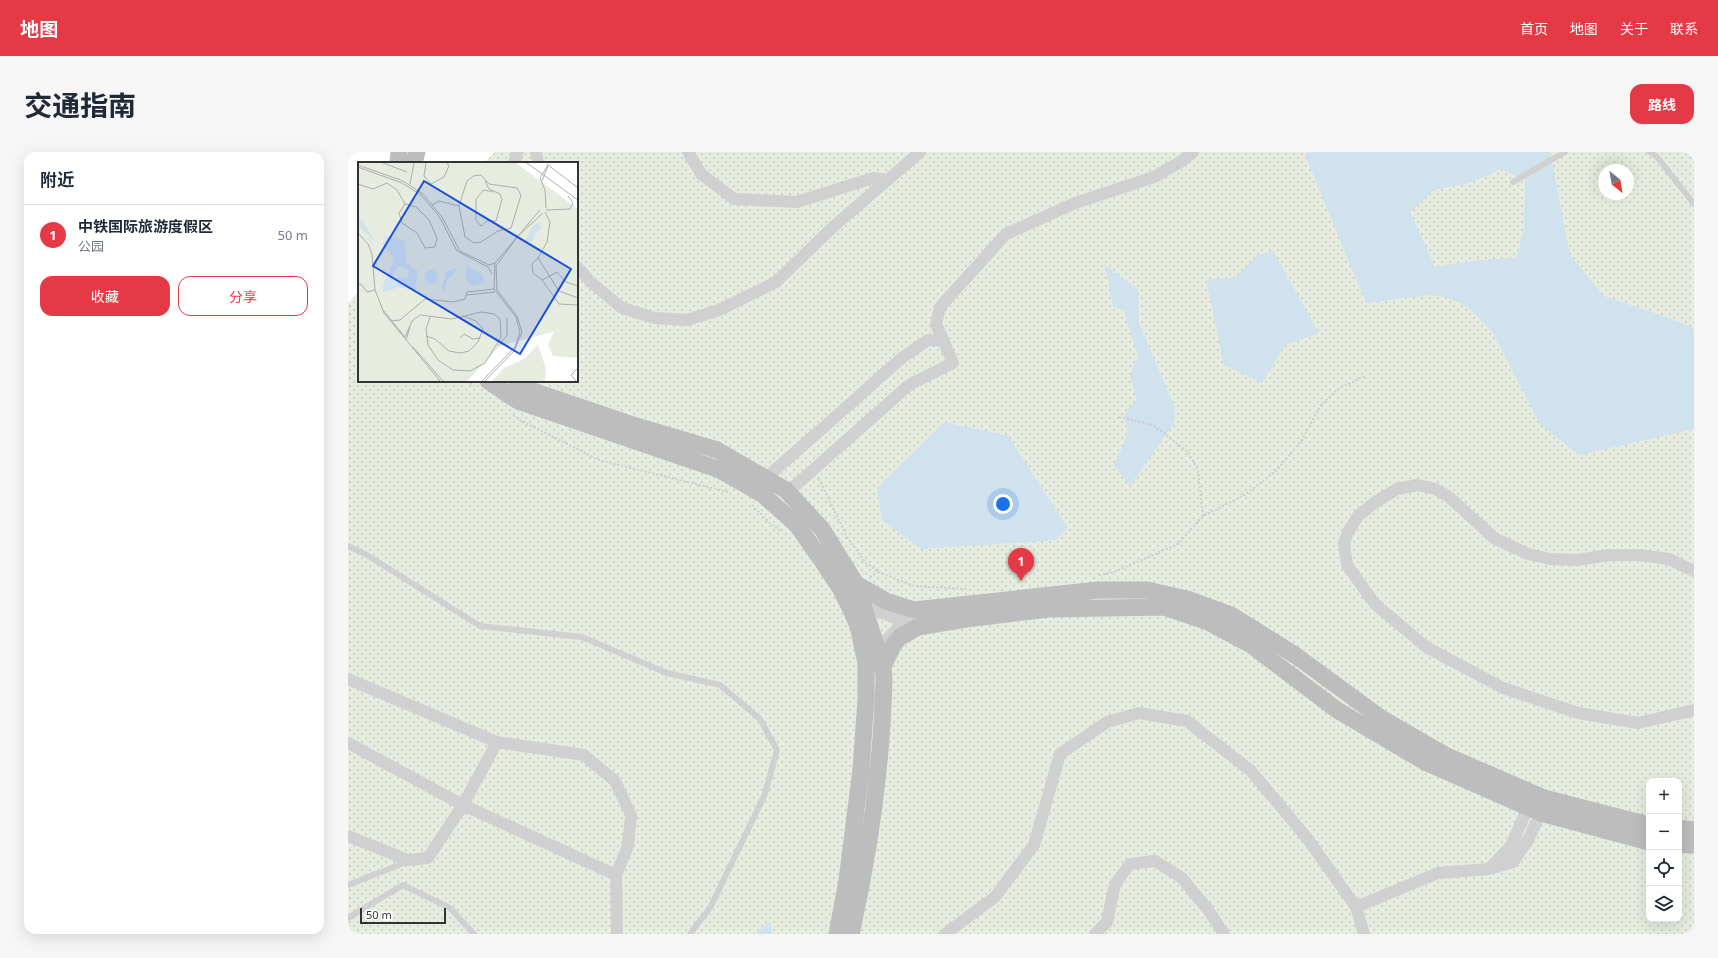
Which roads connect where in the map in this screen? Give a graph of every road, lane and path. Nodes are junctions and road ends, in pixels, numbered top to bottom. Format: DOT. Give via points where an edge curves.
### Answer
graph roads {
  1 [pos="399,152"];
  2 [pos="416,152"];
  3 [pos="518,152"];
  4 [pos="536,152"];
  5 [pos="688,152"];
  6 [pos="920,152"];
  7 [pos="1193,152"];
  8 [pos="1565,152"];
  9 [pos="1650,152"];
  10 [pos="398,162"];
  11 [pos="414,162"];
  12 [pos="514,162"];
  13 [pos="538,162"];
  14 [pos="888,180"];
  15 [pos="1513,182"];
  16 [pos="1694,204"];
  17 [pos="578,268"];
  18 [pos="944,341"];
  19 [pos="1365,376"];
  20 [pos="471,382"];
  21 [pos="517,382"];
  22 [pos="483,385"];
  23 [pos="508,411"];
  24 [pos="1119,417"];
  25 [pos="814,469"];
  26 [pos="766,478"];
  27 [pos="786,490"];
  28 [pos="733,493"];
  29 [pos="751,505"];
  30 [pos="1203,516"];
  31 [pos="784,533"];
  32 [pos="348,546"];
  33 [pos="1694,571"];
  34 [pos="879,572"];
  35 [pos="1099,575"];
  36 [pos="856,584"];
  37 [pos="968,589"];
  38 [pos="845,598"];
  39 [pos="862,605"];
  40 [pos="912,619"];
  41 [pos="878,649"];
  42 [pos="866,663"];
  43 [pos="883,666"];
  44 [pos="348,679"];
  45 [pos="1694,710"];
  46 [pos="497,742"];
  47 [pos="348,743"];
  48 [pos="463,805"];
  49 [pos="1538,806"];
  50 [pos="1646,824"];
  51 [pos="1682,828"];
  52 [pos="1694,830"];
  53 [pos="348,836"];
  54 [pos="1646,841"];
  55 [pos="1682,844"];
  56 [pos="1694,846"];
  57 [pos="412,860"];
  58 [pos="616,875"];
  59 [pos="348,885"];
  60 [pos="1356,907"];
  61 [pos="348,918"];
  62 [pos="474,934"];
  63 [pos="617,934"];
  64 [pos="690,934"];
  65 [pos="837,934"];
  66 [pos="851,934"];
  67 [pos="945,934"];
  68 [pos="1095,934"];
  69 [pos="1224,934"];
  70 [pos="1364,934"];
  1 -- 10 [label="street"];
  2 -- 11 [label="street"];
  3 -- 12 [label="street"];
  4 -- 13 [label="street"];
  5 -- 14 [label="street" via="701,174 734,198 797,202 873,178"];
  6 -- 14 [label="street"];
  7 -- 18 [label="street" via="1154,177 1075,203 1006,234 940,307 936,324"];
  8 -- 15 [label="lane"];
  9 -- 16 [label="lane" via="1657,157"];
  14 -- 17 [label="street" via="833,227 776,282 719,310 687,320 655,318 622,308"];
  18 -- 25 [label="street" via="953,363 909,385"];
  18 -- 26 [label="street" via="928,340 903,357"];
  19 -- 30 [label="path" via="1338,389 1321,405 1302,440 1276,471 1246,494"];
  20 -- 22 [label="path"];
  21 -- 26 [label="street" via="527,389 717,450"];
  22 -- 38 [label="street" via="518,401 720,470 762,494 797,525"];
  23 -- 28 [label="path" via="520,420 599,460"];
  24 -- 30 [label="path" via="1153,425 1188,452 1198,470"];
  25 -- 27 [label="street" via="795,486"];
  25 -- 34 [label="path" via="847,537 866,563"];
  26 -- 27 [label="street"];
  27 -- 36 [label="street" via="822,529"];
  29 -- 31 [label="path"];
  30 -- 35 [label="path" via="1178,544 1114,572"];
  32 -- 64 [label="lane" via="367,555 480,626 582,637 667,674 720,685 760,719 777,750 765,794 711,906"];
  33 -- 45 [label="street" via="1669,559 1639,555 1609,555 1576,560 1550,559 1528,554 1494,538 1448,496 1435,489 1418,485 1397,489 1374,503 1358,516 1344,543 1347,565 1375,604 1426,647 1502,688 1578,713 1638,723"];
  34 -- 36 [label="path"];
  34 -- 37 [label="path" via="914,586"];
  36 -- 39 [label="street"];
  36 -- 40 [label="street"];
  38 -- 39 [label="street"];
  38 -- 42 [label="street" via="858,626"];
  39 -- 40 [label="street"];
  39 -- 41 [label="street"];
  40 -- 41 [label="street"];
  40 -- 43 [label="street" via="894,644"];
  40 -- 49 [label="street" via="966,619 1048,609 1164,607 1208,622 1251,645 1337,710 1425,762"];
  41 -- 42 [label="street"];
  41 -- 43 [label="street"];
  42 -- 65 [label="street" via="861,769"];
  43 -- 66 [label="street" via="880,761 863,881"];
  44 -- 46 [label="street"];
  46 -- 48 [label="street"];
  46 -- 58 [label="street" via="584,755 615,781 631,816 628,846"];
  47 -- 48 [label="street"];
  48 -- 57 [label="street" via="428,858"];
  48 -- 58 [label="street"];
  49 -- 50 [label="street"];
  49 -- 54 [label="street"];
  49 -- 60 [label="street" via="1511,846 1489,869 1438,873"];
  51 -- 52 [label="street"];
  53 -- 57 [label="street"];
  55 -- 56 [label="street"];
  57 -- 59 [label="lane"];
  58 -- 63 [label="street"];
  60 -- 67 [label="street" via="1307,838 1251,771 1187,721 1139,713 1107,722 1060,754 1034,845 995,897"];
  60 -- 70 [label="street"];
  61 -- 62 [label="lane" via="403,885 450,908"];
  68 -- 69 [label="street" via="1107,922 1115,884 1130,864 1155,861 1182,878"];
}
